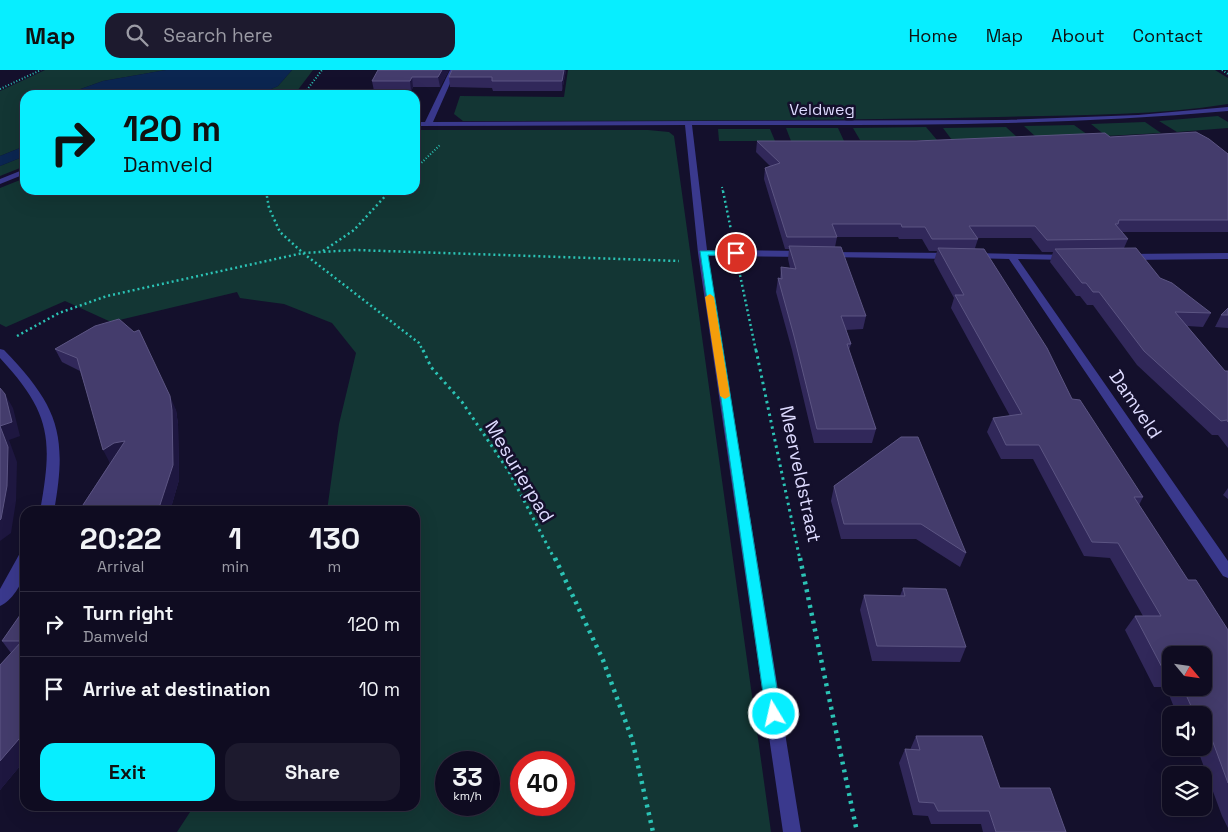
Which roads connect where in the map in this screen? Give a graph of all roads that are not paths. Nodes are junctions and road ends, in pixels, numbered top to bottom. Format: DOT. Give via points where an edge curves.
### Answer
graph roads {
  1 [pos="453,70"];
  2 [pos="1228,109"];
  3 [pos="420,124"];
  4 [pos="428,124"];
  5 [pos="688,124"];
  6 [pos="20,173"];
  7 [pos="0,182"];
  8 [pos="1228,256"];
  9 [pos="704,257"];
  10 [pos="1012,257"];
  11 [pos="1081,257"];
  12 [pos="1110,257"];
  13 [pos="0,352"];
  14 [pos="48,506"];
  15 [pos="20,567"];
  16 [pos="1228,572"];
  17 [pos="0,600"];
  18 [pos="792,832"];
  1 -- 4 [label="street"];
  2 -- 5 [label="street, Veldweg" via="1031,122"];
  3 -- 4 [label="street, Veldweg"];
  4 -- 5 [label="street, Veldweg"];
  5 -- 9 [label="street"];
  6 -- 7 [label="street"];
  8 -- 12 [label="street"];
  9 -- 10 [label="street" via="736,253"];
  9 -- 18 [label="street"];
  10 -- 11 [label="street"];
  10 -- 16 [label="street, Damveld"];
  13 -- 14 [label="street" via="44,406 54,447"];
  15 -- 17 [label="street"];
}
